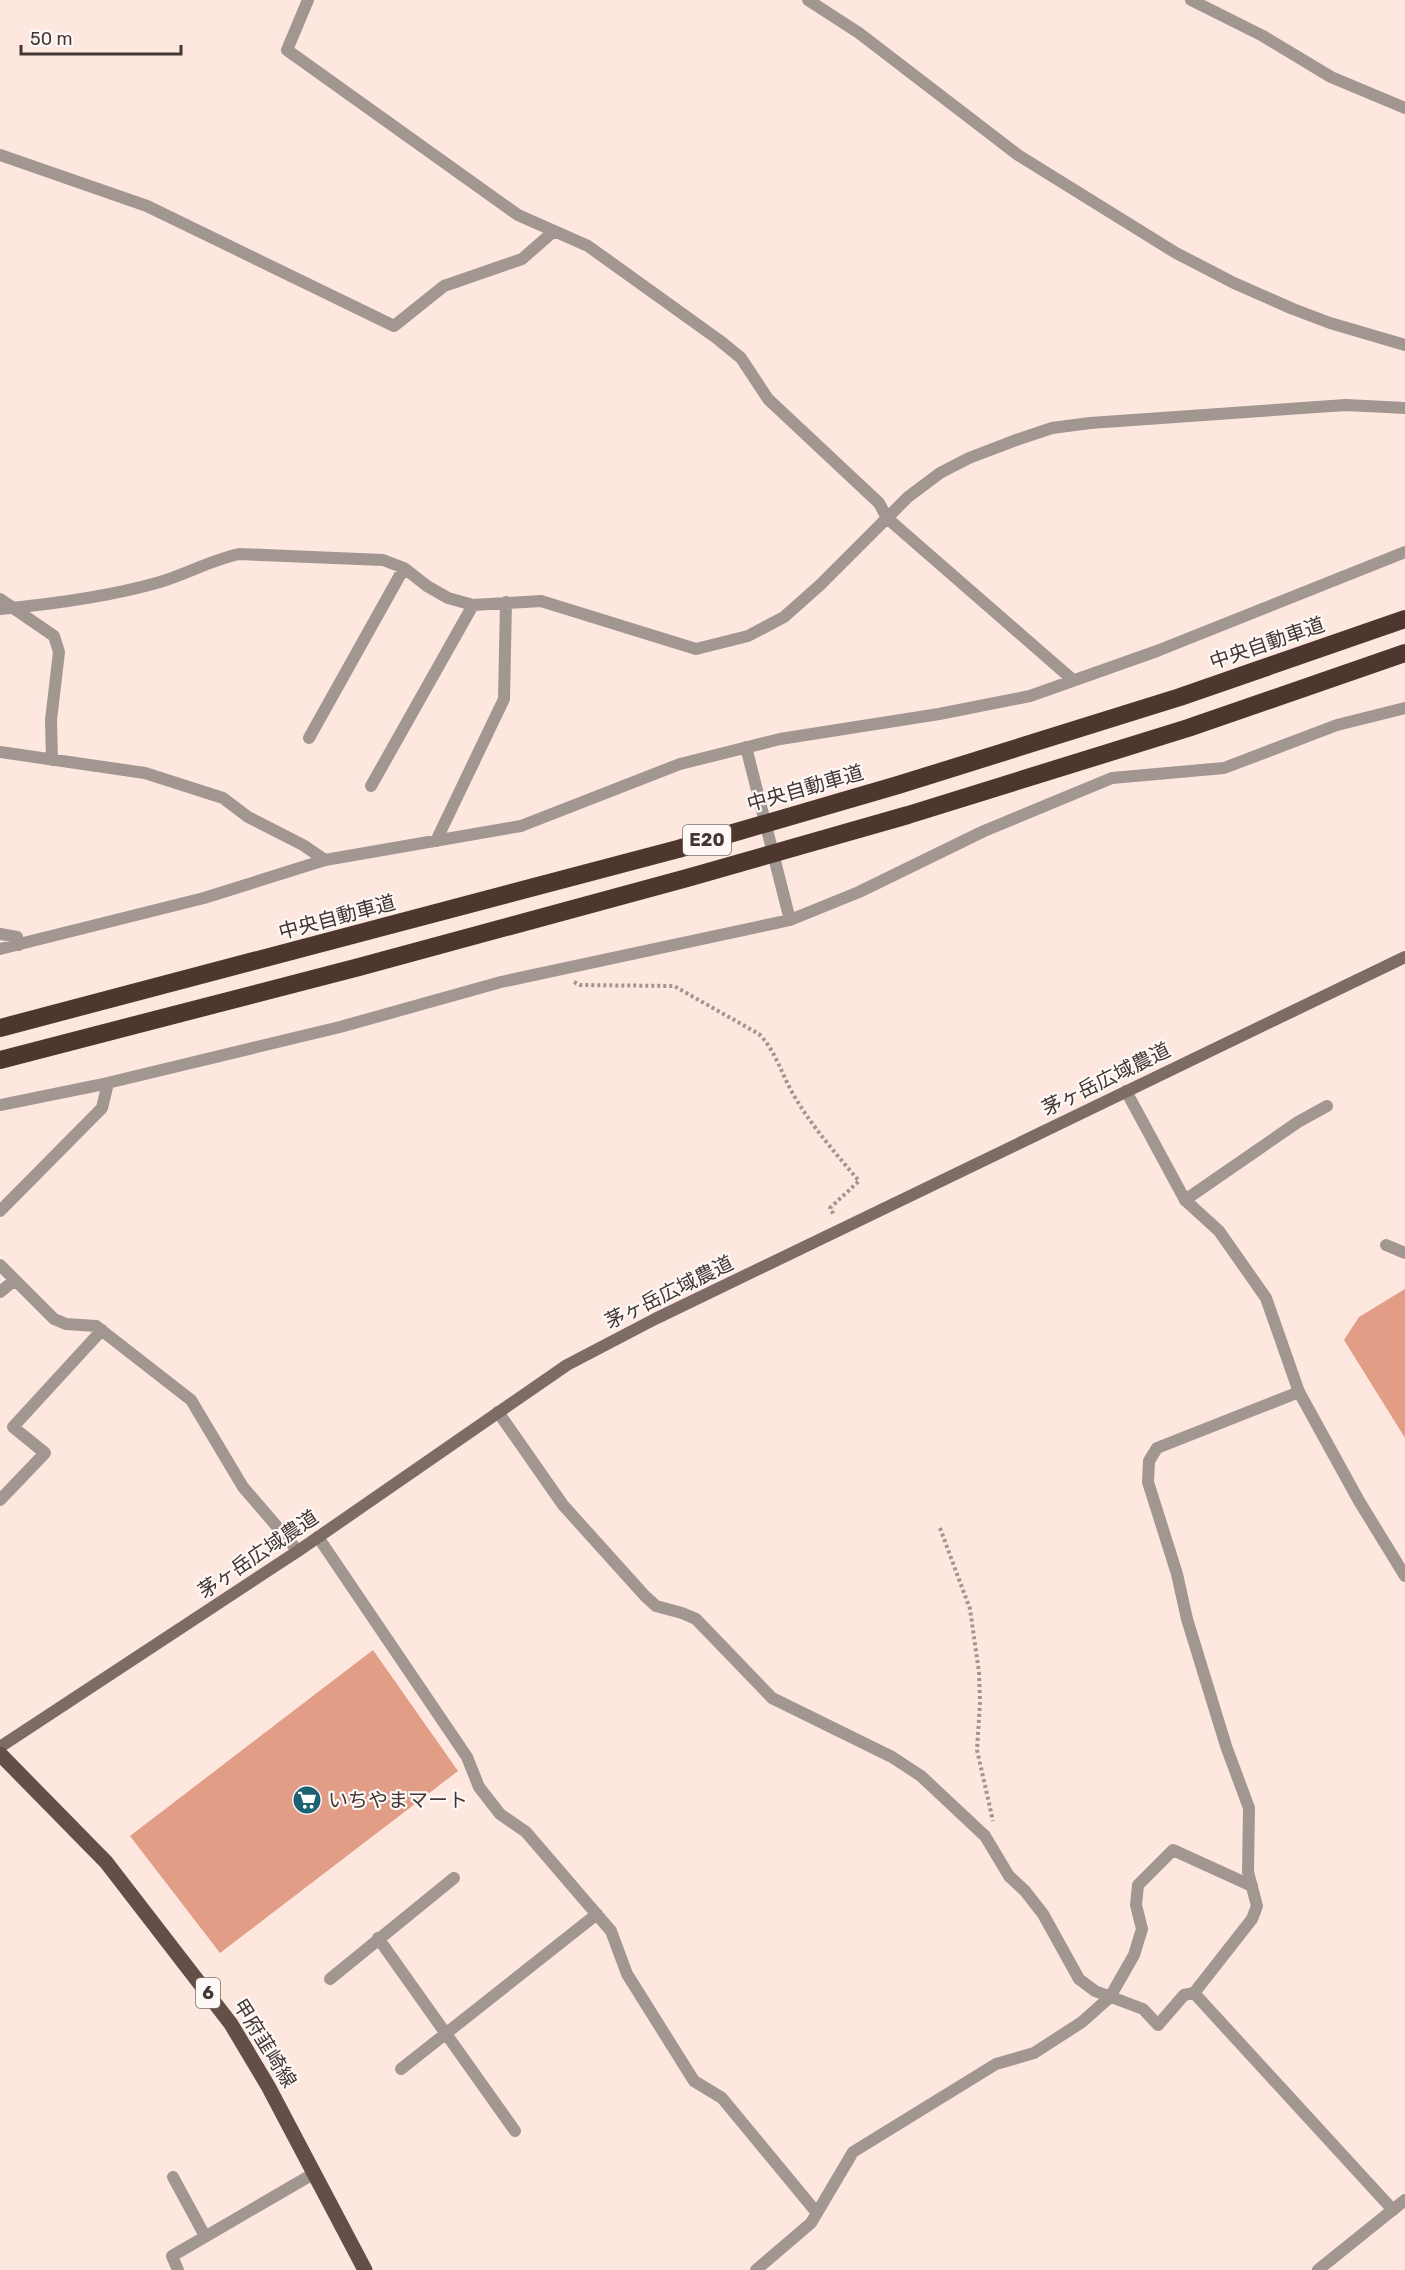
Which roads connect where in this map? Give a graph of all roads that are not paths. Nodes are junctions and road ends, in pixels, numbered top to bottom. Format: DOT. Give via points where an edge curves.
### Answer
graph roads {
  1 [pos="308,0"];
  2 [pos="808,0"];
  3 [pos="1191,0"];
  4 [pos="1215,5"];
  5 [pos="1405,108"];
  6 [pos="0,155"];
  7 [pos="554,231"];
  8 [pos="1405,345"];
  9 [pos="1405,408"];
  10 [pos="887,518"];
  11 [pos="1405,552"];
  12 [pos="405,568"];
  13 [pos="0,599"];
  14 [pos="507,602"];
  15 [pos="473,605"];
  16 [pos="6,608"];
  17 [pos="1405,619"];
  18 [pos="1405,653"];
  19 [pos="1073,680"];
  20 [pos="1405,708"];
  21 [pos="309,738"];
  22 [pos="746,747"];
  23 [pos="0,752"];
  24 [pos="52,760"];
  25 [pos="371,786"];
  26 [pos="436,841"];
  27 [pos="325,860"];
  28 [pos="790,920"];
  29 [pos="0,934"];
  30 [pos="19,945"];
  31 [pos="0,949"];
  32 [pos="1405,957"];
  33 [pos="0,1028"];
  34 [pos="4,1060"];
  35 [pos="108,1083"];
  36 [pos="1126,1091"];
  37 [pos="0,1105"];
  38 [pos="1327,1106"];
  39 [pos="1185,1200"];
  40 [pos="0,1211"];
  41 [pos="1386,1245"];
  42 [pos="1405,1253"];
  43 [pos="0,1265"];
  44 [pos="15,1280"];
  45 [pos="0,1292"];
  46 [pos="102,1330"];
  47 [pos="1299,1392"];
  48 [pos="498,1413"];
  49 [pos="0,1500"];
  50 [pos="318,1537"];
  51 [pos="298,1551"];
  52 [pos="1405,1576"];
  53 [pos="0,1747"];
  54 [pos="0,1754"];
  55 [pos="454,1878"];
  56 [pos="1252,1886"];
  57 [pos="597,1914"];
  58 [pos="378,1938"];
  59 [pos="330,1979"];
  60 [pos="1194,1993"];
  61 [pos="1110,1997"];
  62 [pos="446,2033"];
  63 [pos="401,2069"];
  64 [pos="515,2132"];
  65 [pos="313,2174"];
  66 [pos="173,2177"];
  67 [pos="1405,2200"];
  68 [pos="1393,2210"];
  69 [pos="817,2213"];
  70 [pos="205,2236"];
  71 [pos="178,2270"];
  72 [pos="364,2270"];
  73 [pos="756,2270"];
  74 [pos="1318,2270"];
  1 -- 7 [label="street" via="287,50 518,215"];
  2 -- 8 [label="street" via="859,33 1018,155 1176,253 1293,309"];
  3 -- 4 [label="street"];
  4 -- 5 [label="street" via="1331,77"];
  6 -- 7 [label="street" via="147,206 394,326 444,286 522,259"];
  7 -- 10 [label="street" via="588,246 741,358 768,399 879,503"];
  9 -- 10 [label="street" via="1346,405 1052,428 969,458 940,473"];
  10 -- 14 [label="street" via="784,617 748,636 696,649 541,600"];
  10 -- 19 [label="street"];
  11 -- 19 [label="street" via="1157,651"];
  12 -- 15 [label="street" via="448,598"];
  12 -- 16 [label="street" via="383,560 239,554 219,558 162,582 63,603"];
  12 -- 21 [label="street"];
  13 -- 16 [label="street"];
  14 -- 15 [label="street"];
  14 -- 26 [label="street" via="504,699"];
  15 -- 25 [label="street"];
  16 -- 24 [label="street" via="54,636 59,652 51,720"];
  17 -- 33 [label="highway, 中央自動車道 / E20" via="1180,697 799,814 385,928"];
  18 -- 34 [label="highway, E20" via="1188,728 908,815 371,964"];
  19 -- 22 [label="street" via="1030,696"];
  20 -- 28 [label="street" via="1337,725 1224,768 1112,778 984,831 859,892"];
  22 -- 26 [label="street" via="680,764 521,826"];
  22 -- 28 [label="street"];
  23 -- 24 [label="street"];
  24 -- 27 [label="street" via="145,773 223,798 248,817"];
  26 -- 27 [label="street"];
  27 -- 30 [label="street" via="204,898"];
  28 -- 35 [label="street" via="501,982 340,1028"];
  29 -- 30 [label="street" via="17,937"];
  30 -- 31 [label="street"];
  32 -- 36 [label="street, 茅ヶ岳広域農道"];
  35 -- 37 [label="street"];
  35 -- 40 [label="street" via="102,1108"];
  36 -- 39 [label="street"];
  36 -- 48 [label="street, 茅ヶ岳広域農道" via="655,1319 577,1360"];
  38 -- 39 [label="street"];
  39 -- 47 [label="street" via="1219,1231 1266,1298"];
  41 -- 42 [label="street"];
  43 -- 44 [label="street"];
  44 -- 45 [label="street"];
  44 -- 46 [label="street" via="54,1319"];
  46 -- 49 [label="street" via="14,1427 45,1453"];
  46 -- 51 [label="street" via="191,1400 243,1487"];
  47 -- 52 [label="street"];
  47 -- 56 [label="street" via="1157,1448 1149,1461 1148,1482 1187,1619 1249,1808 1248,1872"];
  48 -- 50 [label="street, 茅ヶ岳広域農道"];
  48 -- 61 [label="street" via="562,1505 656,1606 696,1619 772,1698 892,1757 921,1776 985,1836 1009,1876 1043,1914 1079,1979"];
  50 -- 51 [label="street, 茅ヶ岳広域農道"];
  50 -- 57 [label="street" via="467,1757 479,1787 500,1814 526,1832"];
  51 -- 53 [label="street, 茅ヶ岳広域農道"];
  54 -- 65 [label="main road, 甲府韮崎線 / 6" via="106,1862 224,2014 268,2086"];
  55 -- 58 [label="street"];
  56 -- 60 [label="street" via="1257,1906 1252,1919"];
  56 -- 61 [label="street" via="1173,1850 1138,1884 1136,1905 1142,1929 1134,1955"];
  57 -- 62 [label="street"];
  57 -- 69 [label="street" via="611,1931 627,1974 694,2081 722,2098"];
  58 -- 59 [label="street"];
  58 -- 62 [label="street"];
  60 -- 61 [label="street" via="1184,1995 1158,2025 1143,2009"];
  60 -- 68 [label="street"];
  61 -- 69 [label="street" via="1082,2022 1034,2053 996,2064 853,2152"];
  62 -- 63 [label="street"];
  62 -- 64 [label="street"];
  65 -- 70 [label="street"];
  65 -- 72 [label="main road, 甲府韮崎線 / 6"];
  66 -- 70 [label="street"];
  67 -- 68 [label="street"];
  68 -- 74 [label="street"];
  69 -- 73 [label="street" via="811,2223"];
  70 -- 71 [label="street" via="172,2256"];
}
